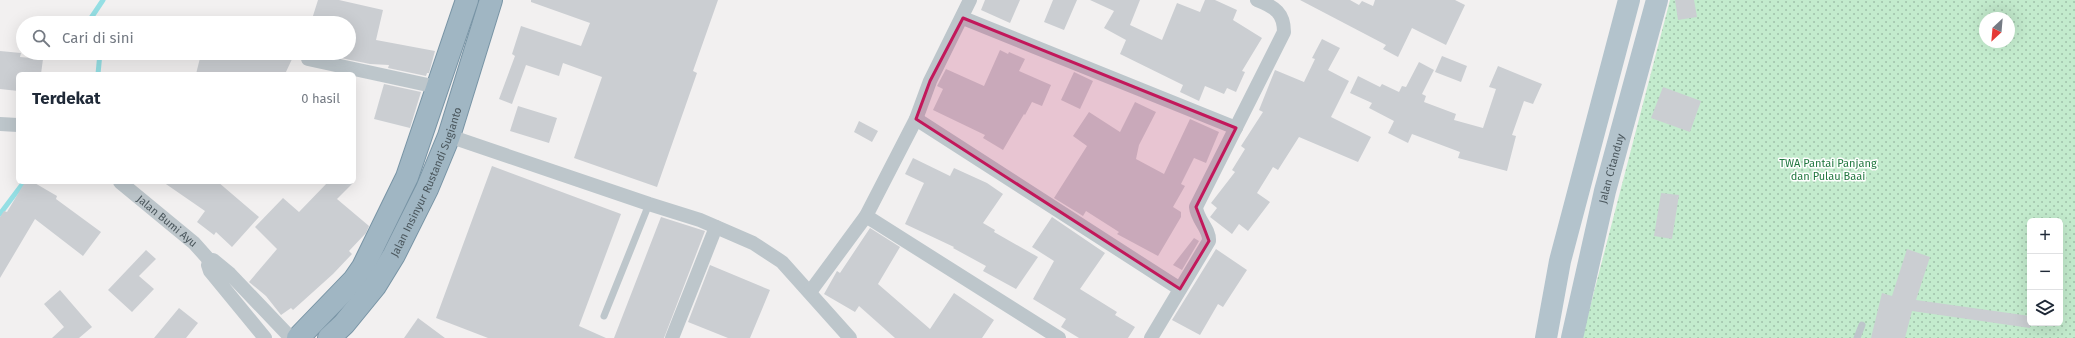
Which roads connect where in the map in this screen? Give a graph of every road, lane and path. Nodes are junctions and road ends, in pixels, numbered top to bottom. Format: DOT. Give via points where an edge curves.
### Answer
graph roads {
  1 [pos="467,0"];
  2 [pos="970,0"];
  3 [pos="1257,0"];
  4 [pos="1629,0"];
  5 [pos="1657,0"];
  6 [pos="490,4"];
  7 [pos="963,18"];
  8 [pos="313,60"];
  9 [pos="437,87"];
  10 [pos="916,119"];
  11 [pos="0,124"];
  12 [pos="16,125"];
  13 [pos="1236,128"];
  14 [pos="448,136"];
  15 [pos="122,184"];
  16 [pos="649,204"];
  17 [pos="866,216"];
  18 [pos="716,227"];
  19 [pos="212,261"];
  20 [pos="1180,289"];
  21 [pos="810,292"];
  22 [pos="604,316"];
  23 [pos="1862,325"];
  24 [pos="266,338"];
  25 [pos="291,338"];
  26 [pos="298,338"];
  27 [pos="329,338"];
  28 [pos="672,338"];
  29 [pos="850,338"];
  30 [pos="1059,338"];
  31 [pos="1151,338"];
  32 [pos="1546,338"];
  33 [pos="1572,338"];
  34 [pos="1857,338"];
  1 -- 9 [label="highway"];
  2 -- 7 [label="street"];
  3 -- 13 [label="street" via="1278,12 1284,20 1284,32"];
  4 -- 32 [label="main road" via="1560,261"];
  5 -- 33 [label="main road, Jalan Citanduy" via="1605,191"];
  6 -- 14 [label="highway, Jalan Insinyur Rustandi Sugianto"];
  7 -- 10 [label="street" via="930,81"];
  7 -- 13 [label="street"];
  8 -- 9 [label="street"];
  9 -- 26 [label="highway" via="407,177 363,267 354,280"];
  10 -- 17 [label="street"];
  10 -- 20 [label="street"];
  11 -- 12 [label="street"];
  13 -- 20 [label="street" via="1196,207 1196,213 1210,236"];
  14 -- 16 [label="street"];
  14 -- 27 [label="highway, Jalan Insinyur Rustandi Sugianto" via="427,189 394,256 375,286"];
  15 -- 19 [label="street, Jalan Bumi Ayu"];
  16 -- 18 [label="street"];
  16 -- 22 [label="lane"];
  17 -- 21 [label="street"];
  17 -- 30 [label="street"];
  18 -- 21 [label="street" via="753,243 782,262"];
  18 -- 28 [label="street"];
  19 -- 24 [label="street, Jalan Bumi Ayu" via="208,265 210,271"];
  19 -- 25 [label="street" via="230,274"];
  20 -- 31 [label="street"];
  21 -- 29 [label="street"];
  23 -- 34 [label="lane"];
}
